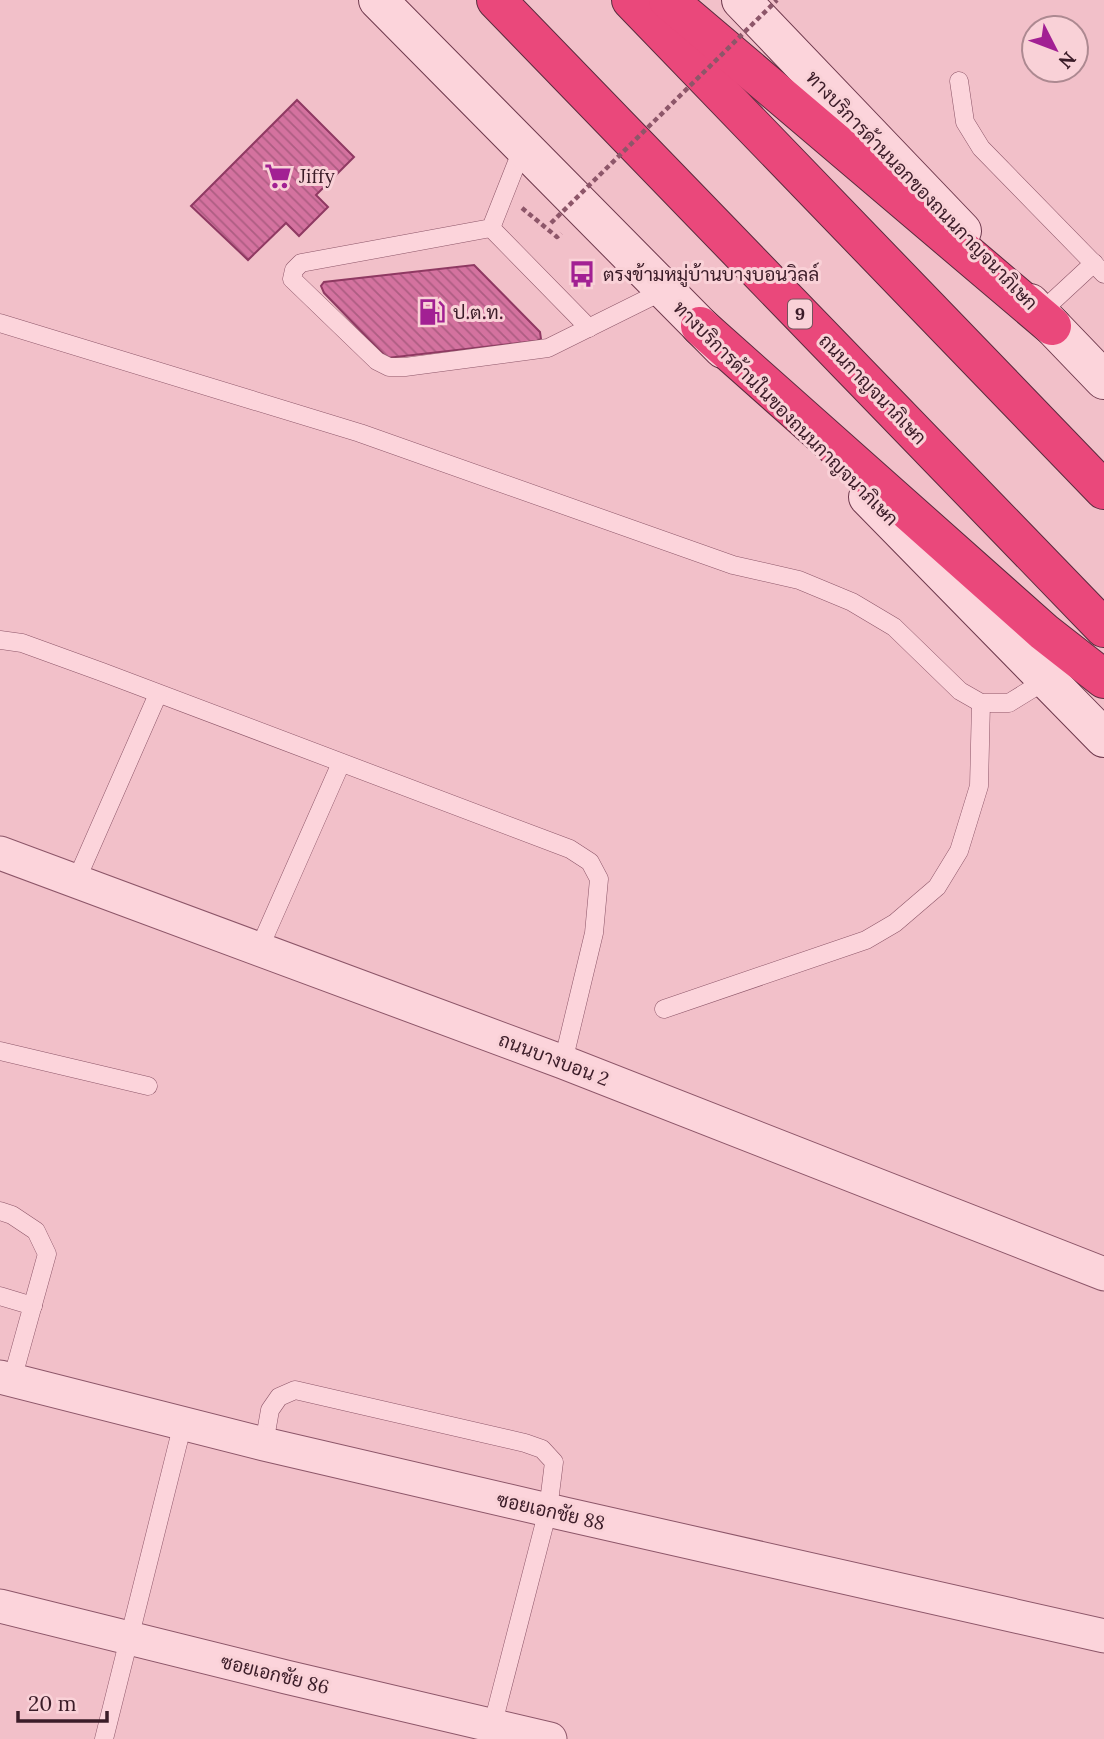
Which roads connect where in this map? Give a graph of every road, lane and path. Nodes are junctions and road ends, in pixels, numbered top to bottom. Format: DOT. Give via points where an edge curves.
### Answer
graph roads {
  1 [pos="379,0"];
  2 [pos="496,0"];
  3 [pos="631,0"];
  4 [pos="668,0"];
  5 [pos="741,0"];
  6 [pos="777,0"];
  7 [pos="959,81"];
  8 [pos="523,147"];
  9 [pos="516,203"];
  10 [pos="563,210"];
  11 [pos="491,228"];
  12 [pos="1099,268"];
  13 [pos="665,290"];
  14 [pos="1046,320"];
  15 [pos="0,323"];
  16 [pos="701,327"];
  17 [pos="589,328"];
  18 [pos="1104,380"];
  19 [pos="1104,490"];
  20 [pos="1104,628"];
  21 [pos="0,640"];
  22 [pos="1048,679"];
  23 [pos="1104,679"];
  24 [pos="158,694"];
  25 [pos="981,703"];
  26 [pos="1104,738"];
  27 [pos="341,763"];
  28 [pos="0,853"];
  29 [pos="76,881"];
  30 [pos="259,949"];
  31 [pos="663,1009"];
  32 [pos="0,1051"];
  33 [pos="563,1062"];
  34 [pos="148,1086"];
  35 [pos="0,1211"];
  36 [pos="1104,1274"];
  37 [pos="0,1296"];
  38 [pos="33,1306"];
  39 [pos="6,1379"];
  40 [pos="183,1423"];
  41 [pos="264,1444"];
  42 [pos="548,1510"];
  43 [pos="0,1606"];
  44 [pos="1104,1636"];
  45 [pos="129,1638"];
  46 [pos="491,1732"];
  47 [pos="104,1739"];
  48 [pos="550,1739"];
  1 -- 8 [label="main road, ทางบริการด้านในของถนนกาญจนาภิเษก"];
  2 -- 20 [label="highway, ถนนกาญจนาภิเษก / 9"];
  3 -- 19 [label="highway"];
  4 -- 14 [label="highway"];
  5 -- 14 [label="main road, ทางบริการด้านนอกของถนนกาญจนาภิเษก"];
  6 -- 10 [label="path, bridge"];
  7 -- 12 [label="lane" via="965,122 981,148"];
  8 -- 10 [label="main road, ทางบริการด้านในของถนนกาญจนาภิเษก"];
  8 -- 11 [label="lane"];
  9 -- 10 [label="path" via="557,237"];
  10 -- 13 [label="main road, ทางบริการด้านในของถนนกาญจนาภิเษก"];
  11 -- 17 [label="lane"];
  11 -- 17 [label="lane" via="301,263 292,279 389,368 536,351"];
  12 -- 14 [label="lane"];
  13 -- 16 [label="main road, ทางบริการด้านในของถนนกาญจนาภิเษก"];
  13 -- 17 [label="lane"];
  14 -- 18 [label="main road, ทางบริการด้านนอกของถนนกาญจนาภิเษก"];
  15 -- 25 [label="lane" via="360,433 733,565 799,580 852,602 894,627 961,691"];
  16 -- 22 [label="main road, ทางบริการด้านในของถนนกาญจนาภิเษก"];
  16 -- 23 [label="highway" via="1044,632"];
  21 -- 24 [label="lane" via="22,643"];
  22 -- 25 [label="lane" via="1009,703"];
  22 -- 26 [label="main road, ทางบริการด้านในของถนนกาญจนาภิเษก"];
  24 -- 27 [label="lane"];
  24 -- 29 [label="lane"];
  25 -- 31 [label="lane" via="979,786 959,850 937,887 895,923 866,940"];
  27 -- 30 [label="lane"];
  27 -- 33 [label="lane" via="570,849 590,862 599,879 594,933"];
  28 -- 29 [label="street, ถนนบางบอน 2"];
  29 -- 30 [label="street, ถนนบางบอน 2"];
  30 -- 33 [label="street, ถนนบางบอน 2"];
  32 -- 34 [label="lane"];
  33 -- 36 [label="street, ถนนบางบอน 2"];
  35 -- 38 [label="lane" via="36,1231 47,1254"];
  37 -- 38 [label="lane"];
  38 -- 39 [label="lane"];
  39 -- 40 [label="street, ซอยเอกชัย 88"];
  40 -- 41 [label="street, ซอยเอกชัย 88"];
  40 -- 45 [label="lane"];
  41 -- 42 [label="street, ซอยเอกชัย 88"];
  41 -- 42 [label="lane" via="270,1410 279,1396 295,1390 498,1437 542,1449 554,1462"];
  42 -- 44 [label="street, ซอยเอกชัย 88"];
  42 -- 46 [label="lane"];
  43 -- 45 [label="street, ซอยเอกชัย 86"];
  45 -- 46 [label="street, ซอยเอกชัย 86"];
  45 -- 47 [label="lane"];
  46 -- 48 [label="street, ซอยเอกชัย 86"];
}
